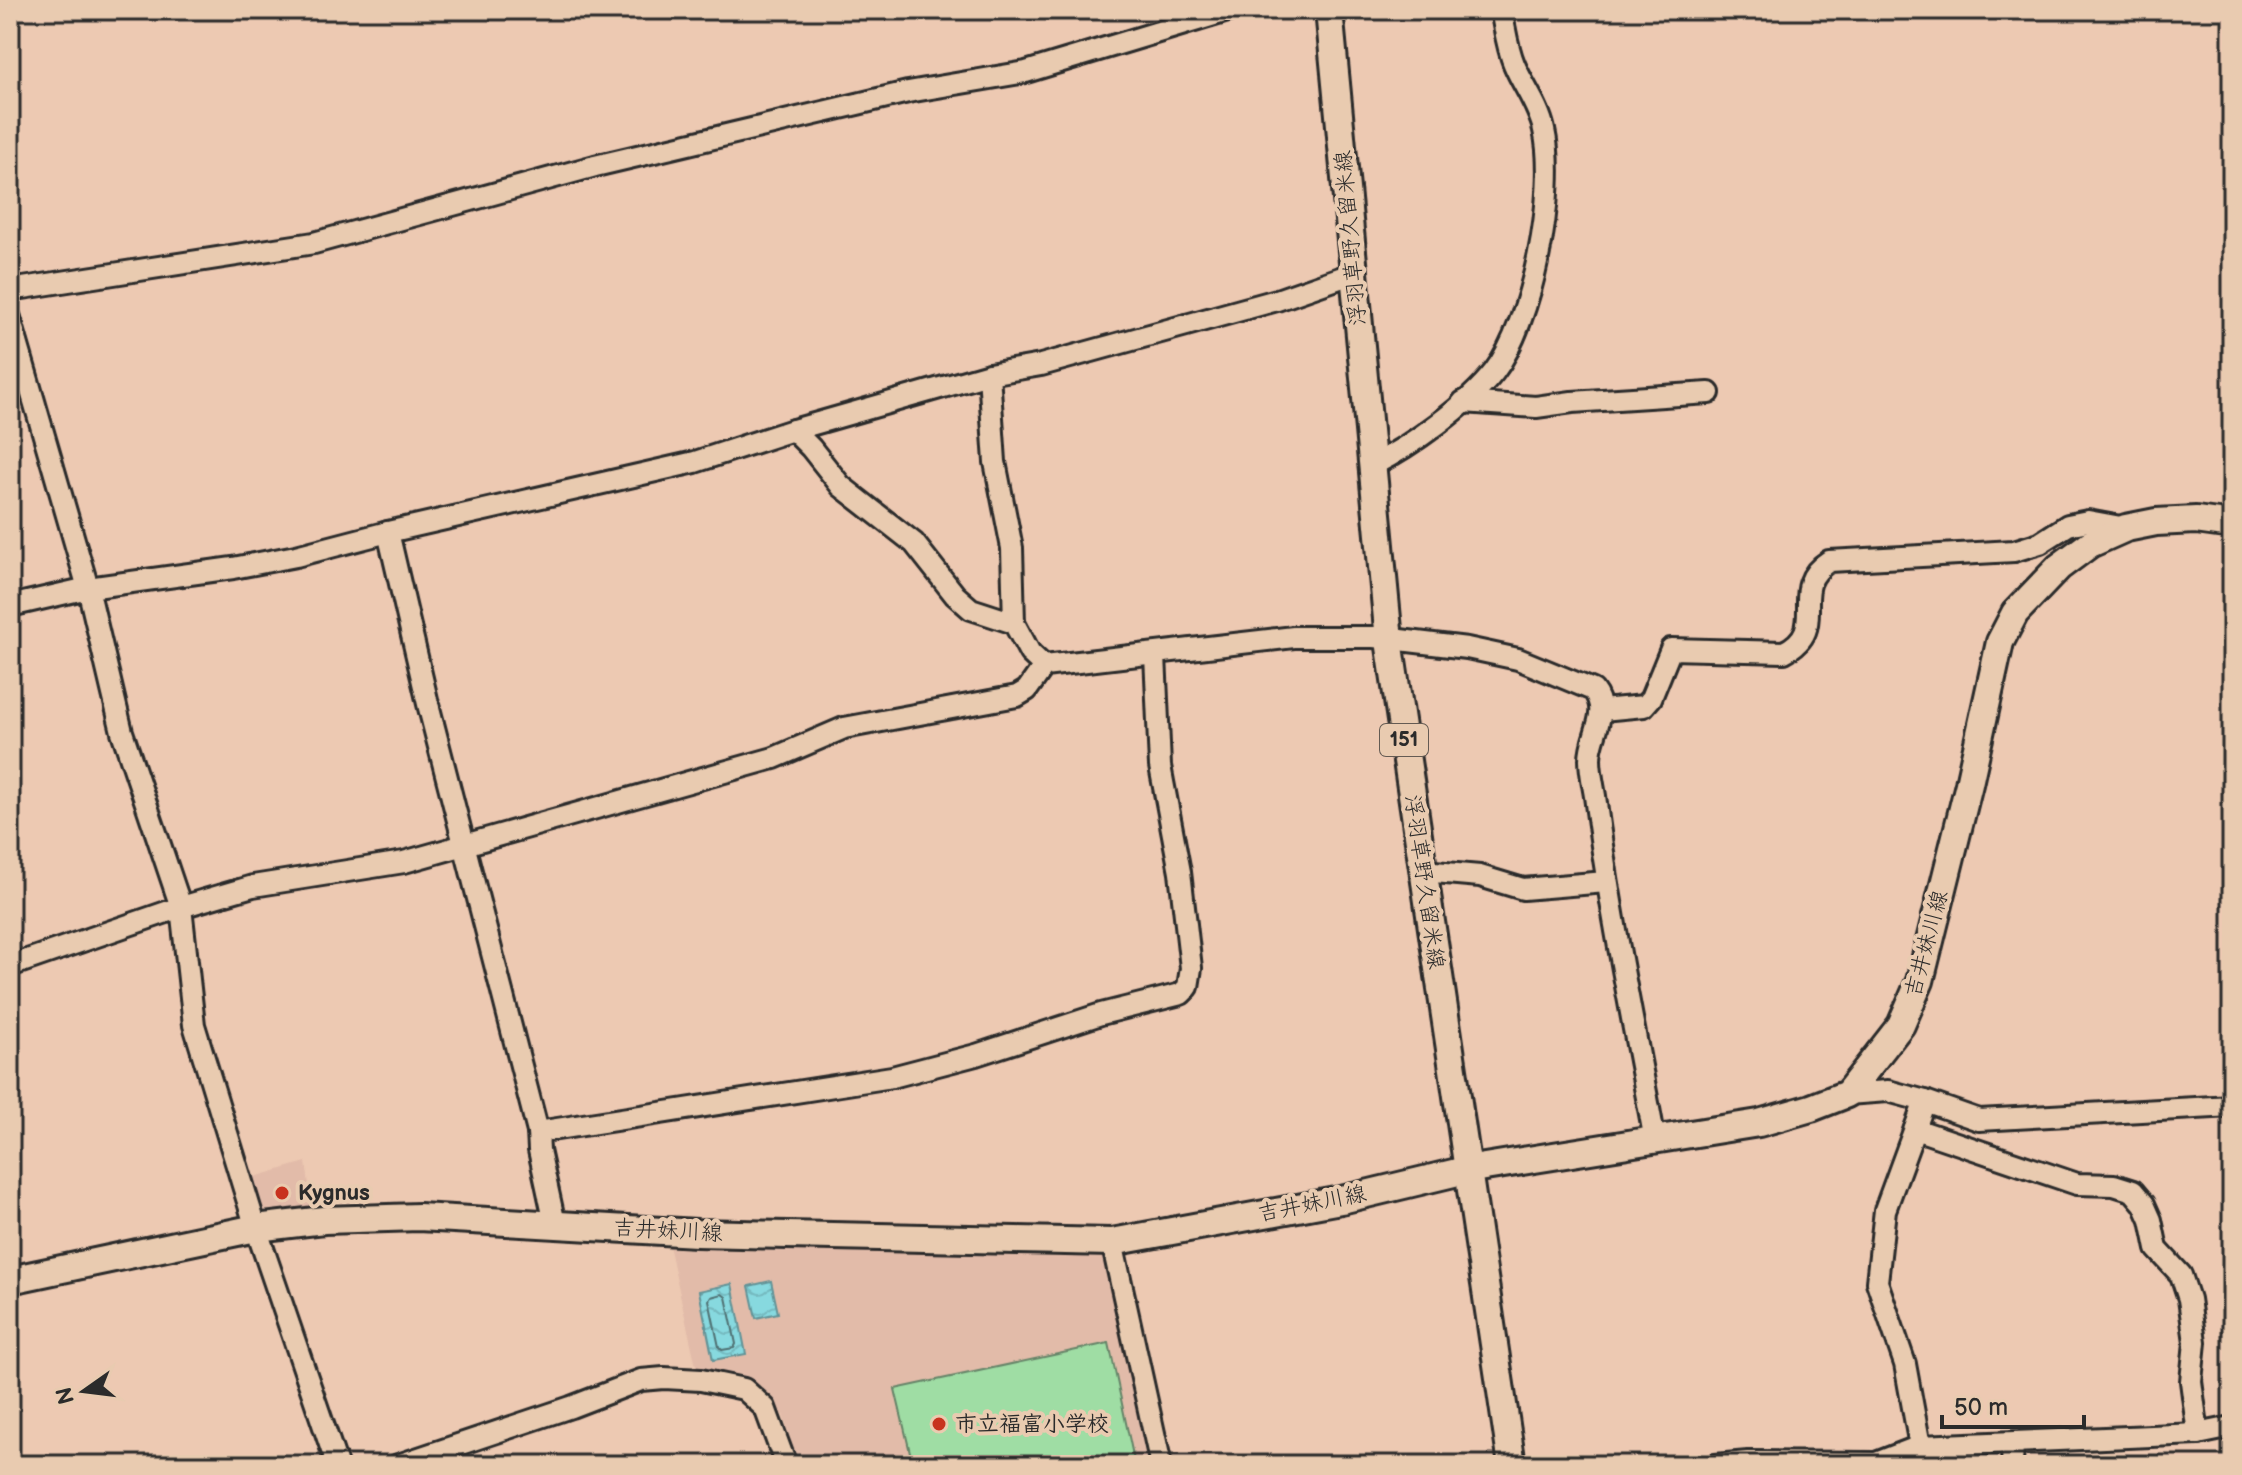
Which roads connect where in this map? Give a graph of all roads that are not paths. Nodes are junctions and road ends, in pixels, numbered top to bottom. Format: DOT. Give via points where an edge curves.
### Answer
graph roads {
  1 [pos="1231,10"];
  2 [pos="1329,10"];
  3 [pos="1501,10"];
  4 [pos="1354,273"];
  5 [pos="10,290"];
  6 [pos="10,318"];
  7 [pos="989,374"];
  8 [pos="1709,393"];
  9 [pos="1463,402"];
  10 [pos="793,430"];
  11 [pos="1373,465"];
  12 [pos="2232,525"];
  13 [pos="2126,528"];
  14 [pos="388,532"];
  15 [pos="88,588"];
  16 [pos="10,606"];
  17 [pos="1014,623"];
  18 [pos="1389,640"];
  19 [pos="1155,655"];
  20 [pos="1044,666"];
  21 [pos="1602,710"];
  22 [pos="465,845"];
  23 [pos="1423,871"];
  24 [pos="1606,882"];
  25 [pos="181,907"];
  26 [pos="10,966"];
  27 [pos="1847,1094"];
  28 [pos="1925,1101"];
  29 [pos="2232,1106"];
  30 [pos="1915,1129"];
  31 [pos="538,1132"];
  32 [pos="1655,1141"];
  33 [pos="1466,1170"];
  34 [pos="555,1224"];
  35 [pos="256,1228"];
  36 [pos="1112,1242"];
  37 [pos="10,1280"];
  38 [pos="2232,1427"];
  39 [pos="2198,1434"];
  40 [pos="2013,1443"];
  41 [pos="1920,1446"];
  42 [pos="337,1465"];
  43 [pos="398,1465"];
  44 [pos="786,1465"];
  45 [pos="1161,1465"];
  46 [pos="1512,1465"];
  47 [pos="1715,1465"];
  48 [pos="2012,1465"];
  1 -- 5 [label="street" via="1026,72 908,92 595,166 314,243"];
  2 -- 4 [label="main road, 浮羽草野久留米線 / 151"];
  3 -- 9 [label="street" via="1509,52 1545,133 1543,234 1507,352"];
  4 -- 7 [label="street" via="1277,300 1041,365"];
  4 -- 11 [label="main road, 浮羽草野久留米線 / 151"];
  6 -- 15 [label="street"];
  7 -- 10 [label="street"];
  7 -- 17 [label="street" via="995,462 1012,548"];
  8 -- 9 [label="street" via="1536,407"];
  9 -- 11 [label="street" via="1400,452"];
  10 -- 14 [label="street" via="695,462"];
  10 -- 17 [label="street" via="841,486 914,543 971,609"];
  11 -- 18 [label="main road, 浮羽草野久留米線 / 151"];
  12 -- 13 [label="main road, 吉井妹川線" via="2196,520"];
  13 -- 21 [label="street" via="2088,521 2014,551 1829,561 1809,581 1807,633 1799,645 1784,652 1671,649 1644,706"];
  13 -- 27 [label="main road, 吉井妹川線" via="2090,544 2059,567 2015,613 2000,642 1920,981 1901,1025"];
  14 -- 15 [label="street" via="233,568"];
  14 -- 22 [label="street"];
  15 -- 16 [label="street"];
  15 -- 25 [label="street" via="122,732"];
  17 -- 20 [label="street" via="1030,653"];
  18 -- 19 [label="street" via="1294,637"];
  18 -- 21 [label="street" via="1518,659 1593,690"];
  18 -- 23 [label="main road, 浮羽草野久留米線 / 151"];
  19 -- 20 [label="street"];
  19 -- 31 [label="street" via="1160,766 1191,968 1188,987 1181,994 892,1077"];
  20 -- 22 [label="street" via="1017,696 844,728 774,758"];
  21 -- 24 [label="street" via="1590,758"];
  22 -- 25 [label="street" via="404,862 253,886"];
  22 -- 31 [label="street"];
  23 -- 24 [label="street" via="1480,876 1523,889"];
  23 -- 33 [label="main road, 浮羽草野久留米線 / 151"];
  24 -- 32 [label="street"];
  25 -- 26 [label="street"];
  25 -- 35 [label="street" via="194,1025"];
  27 -- 28 [label="street" via="1888,1091"];
  27 -- 32 [label="main road, 吉井妹川線" via="1759,1123"];
  28 -- 29 [label="street" via="1979,1120"];
  28 -- 30 [label="street"];
  30 -- 39 [label="street" via="2077,1184 2133,1191 2151,1220 2157,1249 2181,1275 2189,1299"];
  30 -- 41 [label="street" via="1885,1210 1877,1282 1905,1364"];
  31 -- 34 [label="street"];
  32 -- 33 [label="main road, 吉井妹川線"];
  33 -- 36 [label="main road, 吉井妹川線" via="1341,1200"];
  33 -- 46 [label="main road, 浮羽草野久留米線 / 151"];
  34 -- 35 [label="main road, 吉井妹川線" via="419,1217"];
  34 -- 36 [label="main road, 吉井妹川線" via="697,1233"];
  35 -- 37 [label="main road, 吉井妹川線"];
  35 -- 42 [label="street"];
  36 -- 45 [label="street"];
  38 -- 39 [label="street"];
  39 -- 40 [label="street"];
  40 -- 41 [label="street"];
  40 -- 48 [label="street"];
  41 -- 47 [label="street" via="1876,1463"];
  43 -- 44 [label="street" via="641,1380 664,1378 744,1389 765,1408"];
}
